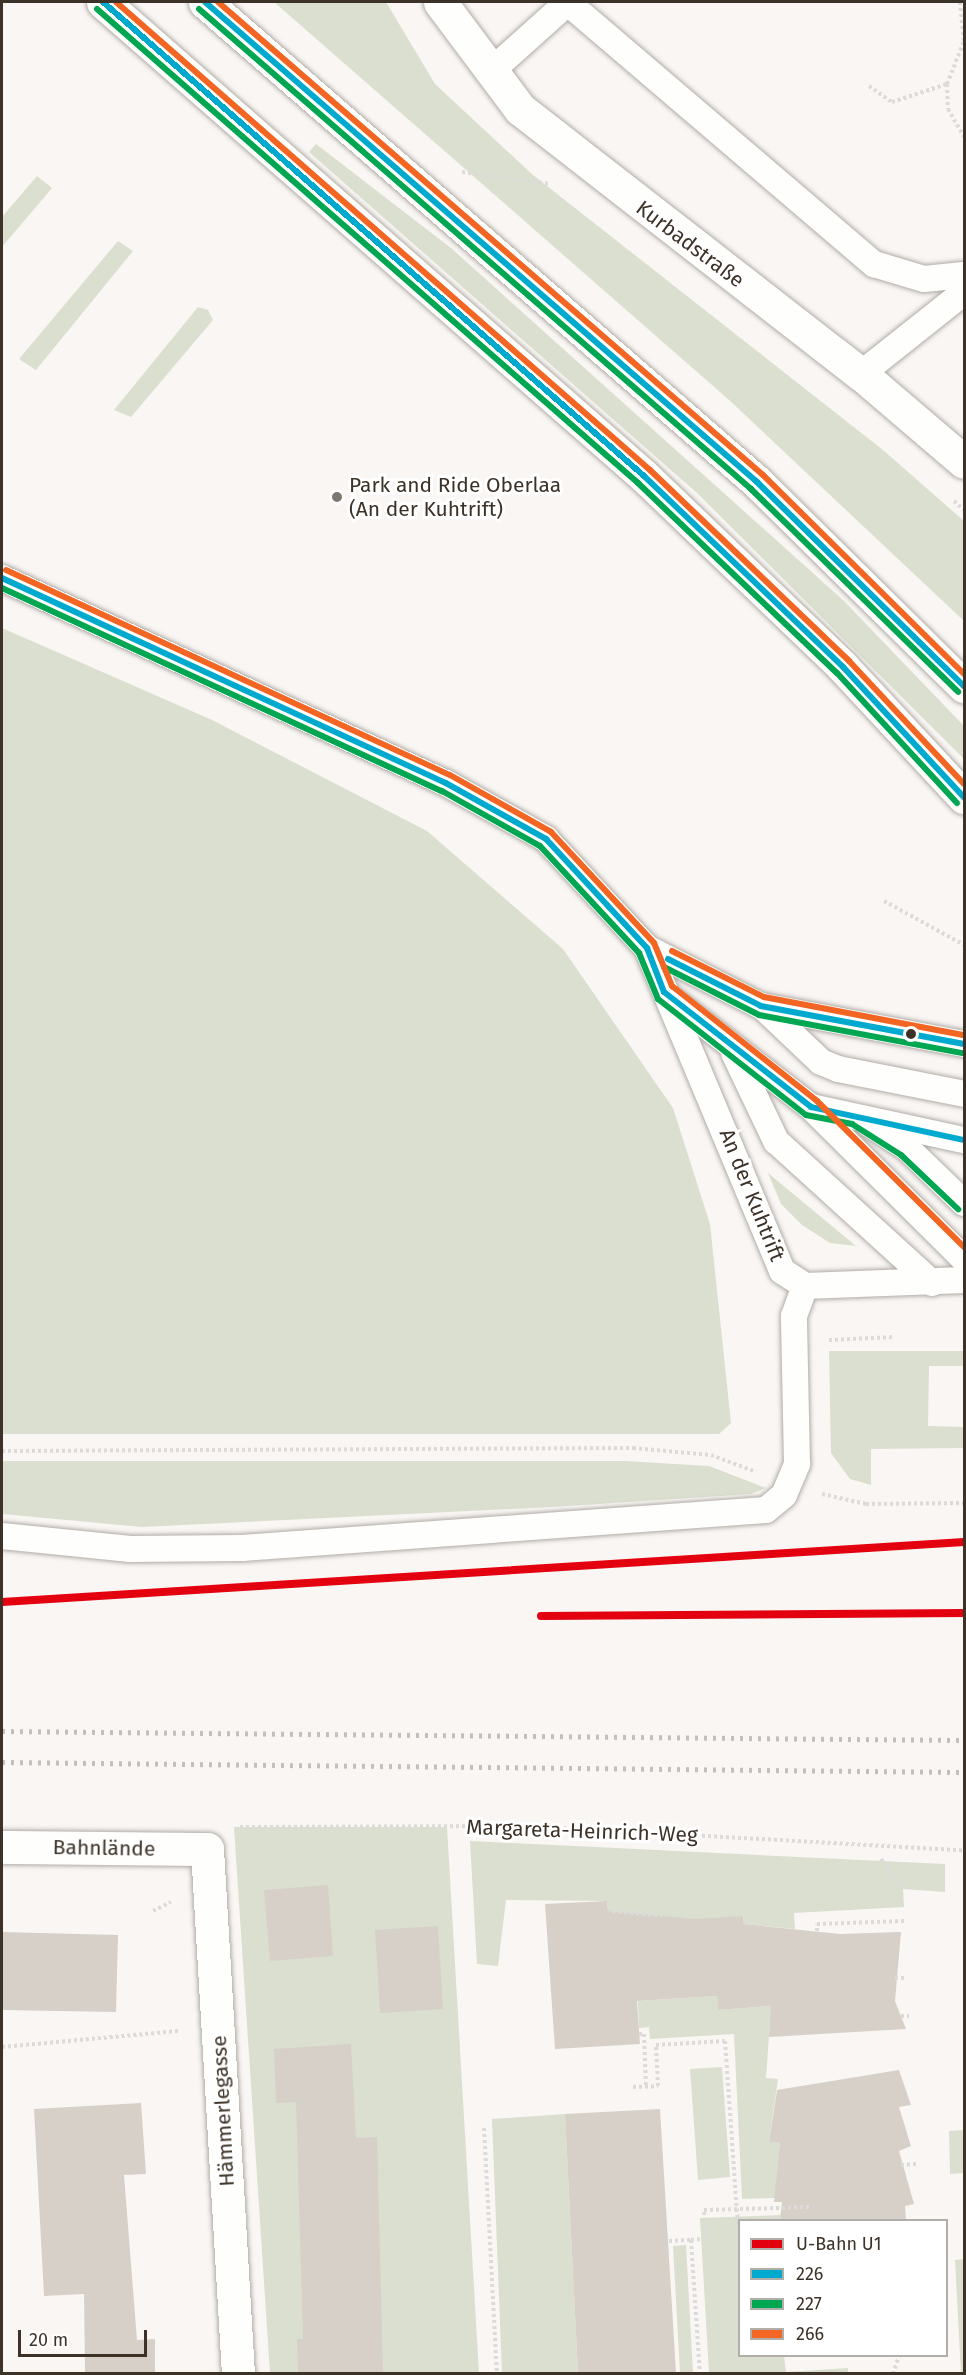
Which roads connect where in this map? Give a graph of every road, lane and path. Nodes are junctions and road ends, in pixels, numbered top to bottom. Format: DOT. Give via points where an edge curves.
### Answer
graph roads {
  1 [pos="103,2"];
  2 [pos="205,2"];
  3 [pos="440,2"];
  4 [pos="568,2"];
  5 [pos="960,2"];
  6 [pos="489,73"];
  7 [pos="947,84"];
  8 [pos="869,86"];
  9 [pos="964,137"];
  10 [pos="450,171"];
  11 [pos="563,186"];
  12 [pos="964,275"];
  13 [pos="964,292"];
  14 [pos="861,374"];
  15 [pos="964,462"];
  16 [pos="2,578"];
  17 [pos="964,686"];
  18 [pos="964,797"];
  19 [pos="884,901"];
  20 [pos="964,945"];
  21 [pos="647,948"];
  22 [pos="664,992"];
  23 [pos="761,1006"];
  24 [pos="964,1044"];
  25 [pos="732,1050"];
  26 [pos="964,1094"];
  27 [pos="811,1107"];
  28 [pos="855,1115"];
  29 [pos="964,1140"];
  30 [pos="964,1203"];
  31 [pos="964,1259"];
  32 [pos="964,1280"];
  33 [pos="932,1283"];
  34 [pos="805,1286"];
  35 [pos="895,1337"];
  36 [pos="795,1341"];
  37 [pos="2,1451"];
  38 [pos="792,1484"];
  39 [pos="964,1503"];
  40 [pos="2,1536"];
  41 [pos="2,1847"];
  42 [pos="207,1850"];
  43 [pos="964,1850"];
  44 [pos="881,1859"];
  45 [pos="903,1889"];
  46 [pos="612,1911"];
  47 [pos="662,1916"];
  48 [pos="905,1921"];
  49 [pos="817,1932"];
  50 [pos="895,1978"];
  51 [pos="908,1978"];
  52 [pos="901,2016"];
  53 [pos="909,2016"];
  54 [pos="218,2027"];
  55 [pos="639,2034"];
  56 [pos="2,2047"];
  57 [pos="646,2086"];
  58 [pos="633,2087"];
  59 [pos="484,2128"];
  60 [pos="917,2164"];
  61 [pos="901,2165"];
  62 [pos="812,2207"];
  63 [pos="737,2208"];
  64 [pos="738,2224"];
  65 [pos="691,2240"];
  66 [pos="669,2241"];
  67 [pos="898,2357"];
  68 [pos="238,2373"];
  69 [pos="497,2373"];
  70 [pos="700,2373"];
  71 [pos="893,2373"];
  1 -- 18 [label="main road" via="644,476 843,667"];
  2 -- 17 [label="main road" via="758,482"];
  3 -- 6 [label="main road, Kurbadstraße"];
  4 -- 6 [label="lane"];
  4 -- 12 [label="lane" via="874,264 924,279"];
  5 -- 7 [label="path" via="964,41"];
  6 -- 14 [label="main road, Kurbadstraße" via="520,109 624,194"];
  7 -- 8 [label="path" via="892,102"];
  7 -- 9 [label="path" via="948,109"];
  10 -- 11 [label="path"];
  13 -- 14 [label="lane"];
  14 -- 15 [label="main road, Kurbadstraße"];
  16 -- 21 [label="lane, An der Kuhtrift" via="446,783 546,839"];
  19 -- 20 [label="path"];
  21 -- 22 [label="lane, An der Kuhtrift"];
  21 -- 23 [label="lane, An der Kuhtrift"];
  22 -- 25 [label="lane"];
  22 -- 34 [label="lane, An der Kuhtrift" via="782,1271"];
  23 -- 24 [label="lane, An der Kuhtrift"];
  23 -- 26 [label="lane" via="821,1062 838,1069"];
  25 -- 27 [label="lane"];
  25 -- 33 [label="lane" via="776,1142"];
  27 -- 28 [label="lane"];
  27 -- 31 [label="lane"];
  28 -- 29 [label="lane"];
  28 -- 30 [label="lane" via="907,1148"];
  32 -- 33 [label="lane"];
  33 -- 34 [label="lane"];
  34 -- 36 [label="lane" via="794,1316"];
  35 -- 36 [label="path"];
  36 -- 38 [label="lane" via="799,1447"];
  37 -- 38 [label="path" via="633,1448 711,1455"];
  38 -- 39 [label="path" via="866,1504"];
  38 -- 40 [label="lane" via="766,1510 741,1514 242,1548 130,1549"];
  41 -- 42 [label="main road, Bahnlände"];
  42 -- 43 [label="path, Margareta-Heinrich-Weg" via="234,1827 528,1826"];
  42 -- 54 [label="main road, Hämmerlegasse"];
  44 -- 45 [label="path"];
  46 -- 47 [label="path"];
  48 -- 49 [label="path" via="817,1924"];
  50 -- 51 [label="path"];
  52 -- 53 [label="path"];
  54 -- 56 [label="path"];
  54 -- 68 [label="main road, Hämmerlegasse"];
  55 -- 57 [label="path" via="644,2034"];
  57 -- 58 [label="path"];
  57 -- 63 [label="path" via="658,2086 656,2045 725,2041"];
  59 -- 69 [label="path"];
  60 -- 61 [label="path"];
  62 -- 63 [label="path"];
  63 -- 64 [label="path"];
  63 -- 65 [label="path" via="704,2210 705,2239"];
  65 -- 66 [label="path"];
  65 -- 70 [label="path"];
  67 -- 71 [label="path"];
}
